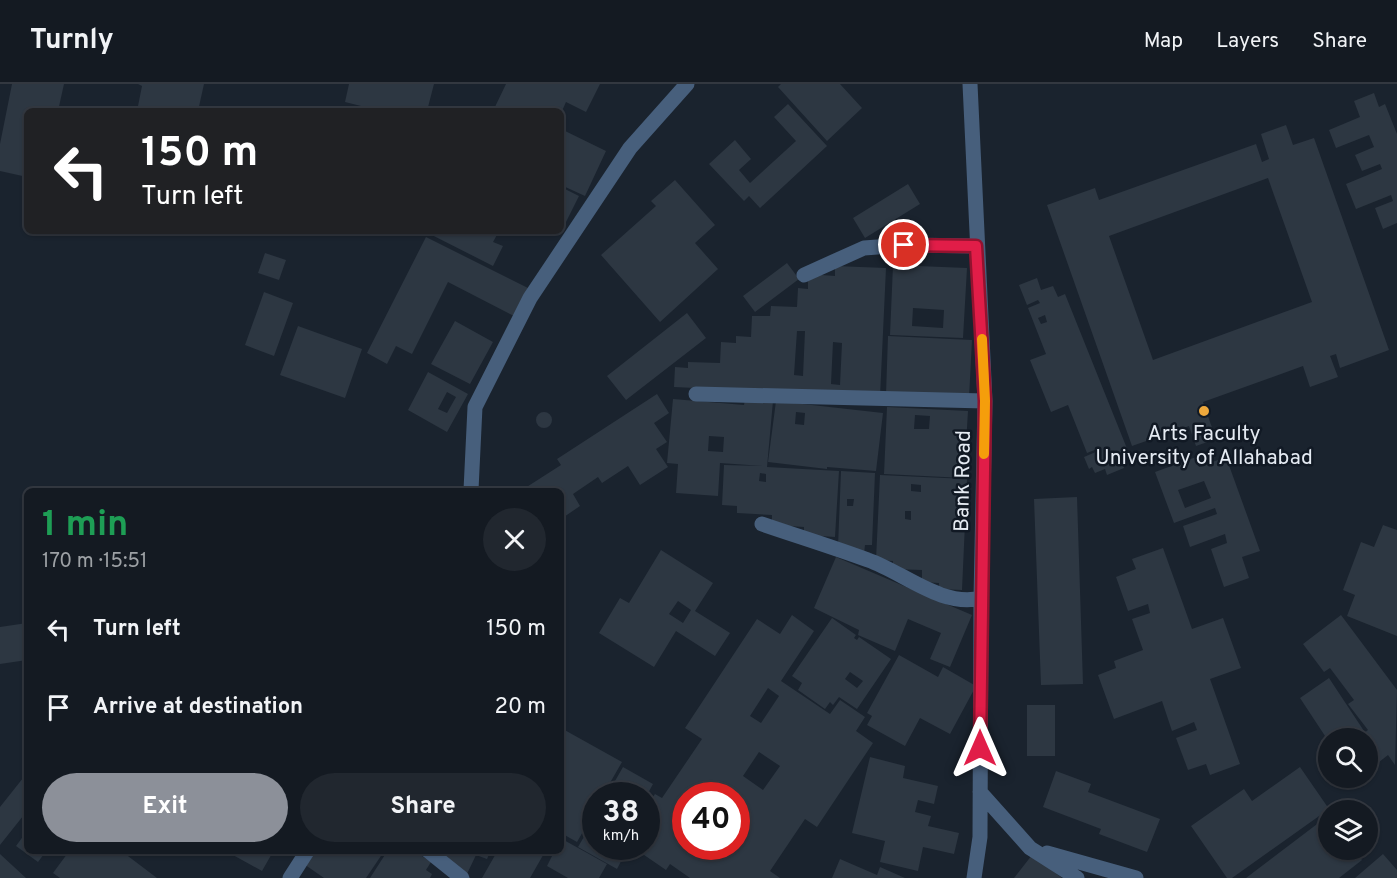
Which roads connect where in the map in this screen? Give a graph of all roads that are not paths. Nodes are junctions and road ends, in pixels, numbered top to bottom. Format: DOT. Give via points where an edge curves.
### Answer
graph roads {
  1 [pos="687,84"];
  2 [pos="970,84"];
  3 [pos="976,246"];
  4 [pos="804,275"];
  5 [pos="696,394"];
  6 [pos="985,401"];
  7 [pos="471,488"];
  8 [pos="762,524"];
  9 [pos="981,598"];
  10 [pos="980,792"];
  11 [pos="1030,848"];
  12 [pos="305,854"];
  13 [pos="433,854"];
  14 [pos="290,878"];
  15 [pos="462,878"];
  16 [pos="974,878"];
  17 [pos="1077,878"];
  18 [pos="1136,878"];
  1 -- 7 [label="street" via="630,147 530,298 475,407"];
  2 -- 3 [label="street, Bank Road"];
  3 -- 4 [label="street" via="864,248"];
  3 -- 6 [label="street, Bank Road"];
  5 -- 6 [label="street"];
  6 -- 9 [label="street, Bank Road"];
  8 -- 9 [label="street" via="871,561 953,598"];
  9 -- 10 [label="street, Bank Road"];
  10 -- 11 [label="street"];
  10 -- 16 [label="street, Bank Road" via="980,837"];
  11 -- 17 [label="street"];
  11 -- 18 [label="street"];
  12 -- 14 [label="street"];
  13 -- 15 [label="street"];
}
